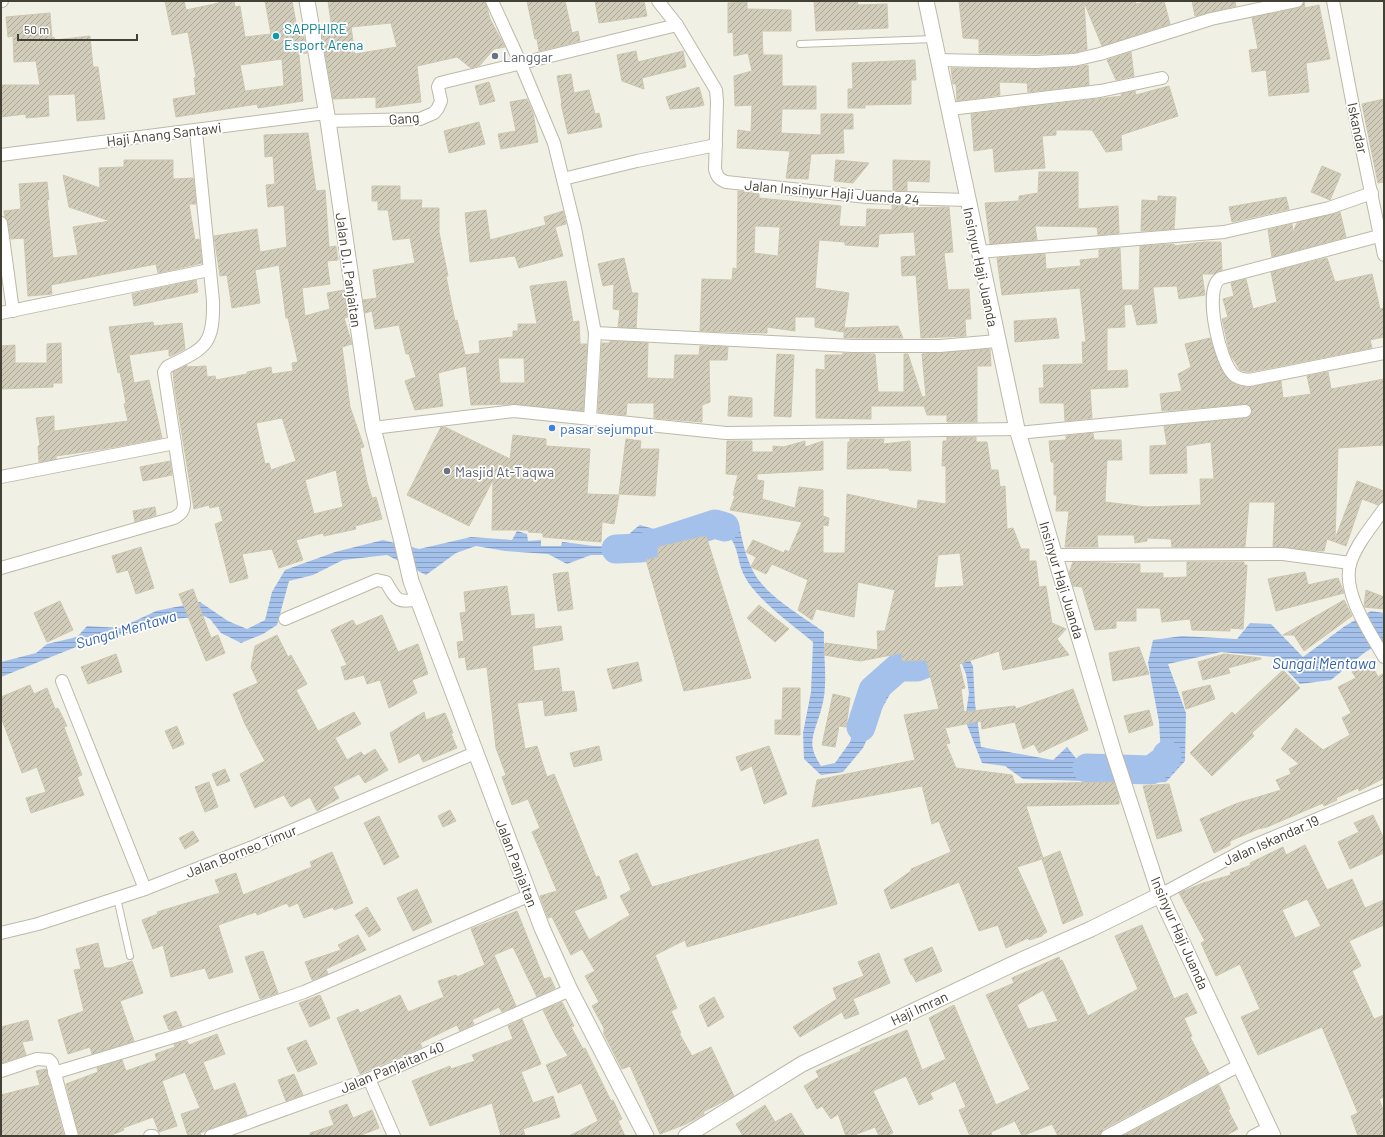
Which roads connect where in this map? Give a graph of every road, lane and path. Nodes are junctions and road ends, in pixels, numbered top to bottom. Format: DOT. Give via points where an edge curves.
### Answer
graph roads {
  1 [pos="307,1"];
  2 [pos="492,1"];
  3 [pos="658,1"];
  4 [pos="926,1"];
  5 [pos="1297,1"];
  6 [pos="1333,1"];
  7 [pos="677,25"];
  8 [pos="936,39"];
  9 [pos="800,44"];
  10 [pos="938,60"];
  11 [pos="520,62"];
  12 [pos="1162,78"];
  13 [pos="950,109"];
  14 [pos="327,117"];
  15 [pos="196,131"];
  16 [pos="716,145"];
  17 [pos="1,155"];
  18 [pos="564,179"];
  19 [pos="1372,193"];
  20 [pos="968,200"];
  21 [pos="1,223"];
  22 [pos="1379,236"];
  23 [pos="979,252"];
  24 [pos="1384,255"];
  25 [pos="209,270"];
  26 [pos="13,311"];
  27 [pos="1,313"];
  28 [pos="595,333"];
  29 [pos="997,341"];
  30 [pos="1384,353"];
  31 [pos="1244,411"];
  32 [pos="590,419"];
  33 [pos="372,428"];
  34 [pos="1017,431"];
  35 [pos="175,443"];
  36 [pos="1,477"];
  37 [pos="1384,509"];
  38 [pos="1055,555"];
  39 [pos="1350,562"];
  40 [pos="1,568"];
  41 [pos="411,581"];
  42 [pos="417,599"];
  43 [pos="285,619"];
  44 [pos="1384,657"];
  45 [pos="62,681"];
  46 [pos="475,753"];
  47 [pos="1384,790"];
  48 [pos="145,889"];
  49 [pos="1160,894"];
  50 [pos="528,896"];
  51 [pos="117,898"];
  52 [pos="1,933"];
  53 [pos="130,956"];
  54 [pos="570,990"];
  55 [pos="1240,1065"];
  56 [pos="1,1071"];
  57 [pos="54,1073"];
  58 [pos="369,1079"];
  59 [pos="1271,1132"];
  60 [pos="72,1136"];
  61 [pos="150,1136"];
  62 [pos="153,1136"];
  63 [pos="211,1136"];
  64 [pos="394,1136"];
  65 [pos="646,1136"];
  66 [pos="686,1136"];
  67 [pos="1107,1136"];
  68 [pos="1253,1136"];
  1 -- 14 [label="street, Jalan D.I. Panjaitan"];
  2 -- 11 [label="street"];
  3 -- 7 [label="street"];
  4 -- 8 [label="street, Insinyur Haji Juanda"];
  5 -- 10 [label="street" via="1211,19 1074,60"];
  6 -- 19 [label="street, Iskandar"];
  7 -- 11 [label="street"];
  7 -- 16 [label="street" via="716,90"];
  8 -- 9 [label="lane"];
  8 -- 10 [label="street, Insinyur Haji Juanda"];
  10 -- 13 [label="street, Insinyur Haji Juanda"];
  11 -- 14 [label="street, Gang" via="440,82 438,87 441,101 438,108 434,113 420,119"];
  11 -- 18 [label="street" via="554,143"];
  12 -- 13 [label="street" via="1100,91"];
  13 -- 20 [label="street, Insinyur Haji Juanda"];
  14 -- 15 [label="street, Haji Anang Santawi"];
  14 -- 33 [label="street, Jalan D.I. Panjaitan"];
  15 -- 17 [label="street, Haji Anang Santawi"];
  15 -- 25 [label="street"];
  16 -- 18 [label="street"];
  16 -- 20 [label="street, Jalan Insinyur Haji Juanda 24" via="716,176 726,182 867,197"];
  18 -- 28 [label="street"];
  19 -- 22 [label="street, Iskandar"];
  19 -- 23 [label="street" via="1329,208 1224,232"];
  20 -- 23 [label="street, Insinyur Haji Juanda"];
  21 -- 26 [label="street"];
  22 -- 24 [label="street, Iskandar"];
  22 -- 30 [label="street" via="1221,278 1217,280 1212,296 1214,319 1222,351 1233,375 1237,377 1248,380"];
  23 -- 29 [label="street, Insinyur Haji Juanda"];
  25 -- 26 [label="street"];
  25 -- 35 [label="street" via="213,321 207,343 197,352 167,367 164,372"];
  26 -- 27 [label="street"];
  28 -- 29 [label="street" via="852,346 940,346"];
  28 -- 32 [label="street"];
  29 -- 34 [label="street, Insinyur Haji Juanda"];
  31 -- 34 [label="street" via="1059,431"];
  32 -- 33 [label="street" via="525,411 503,411"];
  32 -- 34 [label="street" via="733,433"];
  33 -- 41 [label="street, Jalan D.I. Panjaitan"];
  34 -- 38 [label="street, Insinyur Haji Juanda"];
  35 -- 36 [label="street"];
  35 -- 40 [label="street" via="184,503 181,514"];
  37 -- 39 [label="street"];
  38 -- 39 [label="street" via="1283,554"];
  38 -- 49 [label="street, Insinyur Haji Juanda" via="1114,754"];
  39 -- 44 [label="street" via="1349,579 1354,601"];
  41 -- 42 [label="street, Jalan Panjaitan"];
  42 -- 43 [label="street" via="396,599 386,582 377,580"];
  42 -- 46 [label="street, Jalan Panjaitan"];
  45 -- 48 [label="street"];
  46 -- 48 [label="street, Jalan Borneo Timur" via="256,846"];
  46 -- 50 [label="street, Jalan Panjaitan"];
  47 -- 49 [label="street, Jalan Iskandar 19" via="1248,848"];
  48 -- 51 [label="street, Jalan Borneo Timur"];
  49 -- 55 [label="street, Insinyur Haji Juanda"];
  49 -- 66 [label="street, Haji Imran" via="1092,929 802,1064"];
  50 -- 54 [label="street, Jalan Panjaitan"];
  50 -- 57 [label="street" via="304,992"];
  51 -- 52 [label="street, Jalan Borneo Timur" via="38,924"];
  51 -- 53 [label="lane"];
  54 -- 58 [label="street, Jalan Panjaitan 40"];
  54 -- 65 [label="street, Jalan Panjaitan"];
  55 -- 59 [label="street, Insinyur Haji Juanda"];
  55 -- 67 [label="street"];
  56 -- 57 [label="street" via="44,1059 52,1063"];
  57 -- 60 [label="street"];
  58 -- 63 [label="street, Jalan Panjaitan 40"];
  58 -- 64 [label="street"];
  59 -- 68 [label="street"];
  61 -- 62 [label="street"];
}
